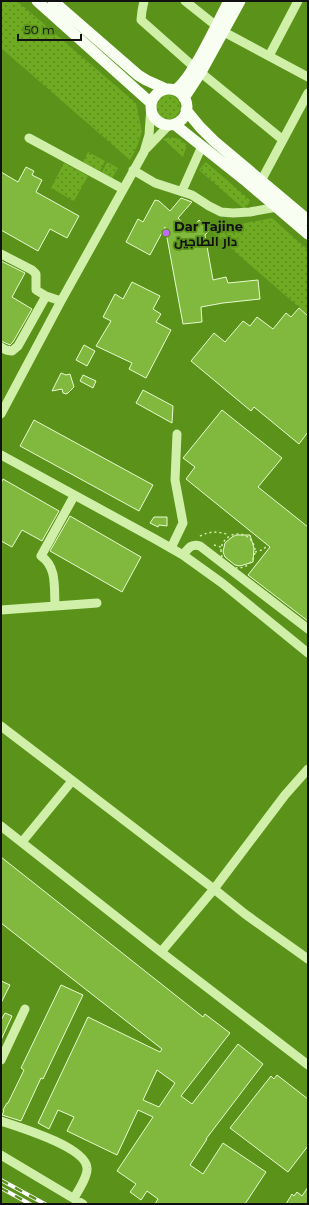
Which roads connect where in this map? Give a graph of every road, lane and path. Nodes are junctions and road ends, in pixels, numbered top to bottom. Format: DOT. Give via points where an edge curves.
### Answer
graph roads {
  1 [pos="37,1"];
  2 [pos="53,1"];
  3 [pos="144,1"];
  4 [pos="185,1"];
  5 [pos="229,1"];
  6 [pos="240,1"];
  7 [pos="298,1"];
  8 [pos="220,29"];
  9 [pos="269,56"];
  10 [pos="198,70"];
  11 [pos="308,77"];
  12 [pos="170,90"];
  13 [pos="308,93"];
  14 [pos="184,98"];
  15 [pos="151,104"];
  16 [pos="305,108"];
  17 [pos="186,110"];
  18 [pos="171,124"];
  19 [pos="29,138"];
  20 [pos="283,140"];
  21 [pos="202,146"];
  22 [pos="144,152"];
  23 [pos="133,170"];
  24 [pos="262,181"];
  25 [pos="123,189"];
  26 [pos="182,191"];
  27 [pos="277,207"];
  28 [pos="308,220"];
  29 [pos="308,234"];
  30 [pos="1,254"];
  31 [pos="46,296"];
  32 [pos="61,301"];
  33 [pos="1,347"];
  34 [pos="1,414"];
  35 [pos="177,434"];
  36 [pos="1,456"];
  37 [pos="74,496"];
  38 [pos="230,535"];
  39 [pos="192,545"];
  40 [pos="266,547"];
  41 [pos="171,548"];
  42 [pos="255,552"];
  43 [pos="183,555"];
  44 [pos="97,602"];
  45 [pos="55,605"];
  46 [pos="1,610"];
  47 [pos="308,629"];
  48 [pos="308,653"];
  49 [pos="1,726"];
  50 [pos="308,769"];
  51 [pos="72,781"];
  52 [pos="1,826"];
  53 [pos="22,842"];
  54 [pos="214,889"];
  55 [pos="161,952"];
  56 [pos="308,959"];
  57 [pos="25,1009"];
  58 [pos="1,1060"];
  59 [pos="308,1065"];
  60 [pos="1,1121"];
  61 [pos="1,1155"];
  62 [pos="74,1198"];
  63 [pos="83,1204"];
  1 -- 15 [label="main road"];
  2 -- 12 [label="main road" via="138,75"];
  3 -- 10 [label="street" via="141,20"];
  4 -- 8 [label="street"];
  5 -- 8 [label="main road"];
  6 -- 8 [label="main road"];
  7 -- 9 [label="street"];
  8 -- 9 [label="street"];
  8 -- 10 [label="main road"];
  9 -- 11 [label="street"];
  10 -- 12 [label="main road" via="180,86"];
  10 -- 14 [label="main road"];
  10 -- 20 [label="street"];
  12 -- 14 [label="main road" via="180,93"];
  12 -- 15 [label="main road" via="156,94"];
  13 -- 16 [label="street"];
  14 -- 17 [label="main road"];
  15 -- 18 [label="main road" via="152,112 158,121"];
  15 -- 22 [label="street" via="149,135"];
  16 -- 20 [label="street"];
  17 -- 18 [label="main road" via="180,121"];
  17 -- 24 [label="main road" via="214,141"];
  18 -- 21 [label="main road"];
  18 -- 22 [label="street"];
  19 -- 25 [label="street"];
  20 -- 24 [label="street"];
  21 -- 26 [label="street"];
  21 -- 27 [label="main road"];
  22 -- 23 [label="street"];
  23 -- 25 [label="street"];
  23 -- 26 [label="street" via="155,183"];
  24 -- 28 [label="main road"];
  25 -- 32 [label="street"];
  26 -- 27 [label="street" via="192,194 220,212 250,212"];
  27 -- 29 [label="main road"];
  30 -- 31 [label="street" via="32,270 36,274 36,290"];
  31 -- 32 [label="street"];
  31 -- 33 [label="street" via="18,346 12,351"];
  32 -- 34 [label="street"];
  35 -- 41 [label="street" via="175,480 183,523"];
  36 -- 37 [label="street"];
  37 -- 41 [label="street"];
  37 -- 45 [label="street" via="41,556 50,564 53,571"];
  38 -- 39 [label="path" via="207,533 197,538"];
  38 -- 42 [label="path" via="236,533 248,536 255,546"];
  38 -- 42 [label="path" via="223,542 221,552 224,562 228,565 243,567 252,561"];
  39 -- 43 [label="street"];
  39 -- 47 [label="street" via="200,546"];
  40 -- 42 [label="path"];
  41 -- 43 [label="street"];
  43 -- 48 [label="street" via="222,583"];
  44 -- 45 [label="street"];
  45 -- 46 [label="street"];
  49 -- 51 [label="street"];
  50 -- 54 [label="street" via="285,795"];
  51 -- 53 [label="street"];
  51 -- 54 [label="street"];
  52 -- 53 [label="street"];
  53 -- 55 [label="street"];
  54 -- 55 [label="street"];
  54 -- 56 [label="street"];
  55 -- 59 [label="street"];
  57 -- 58 [label="street"];
  60 -- 62 [label="street" via="55,1140 78,1153 87,1167"];
  61 -- 62 [label="street"];
  62 -- 63 [label="street"];
}
